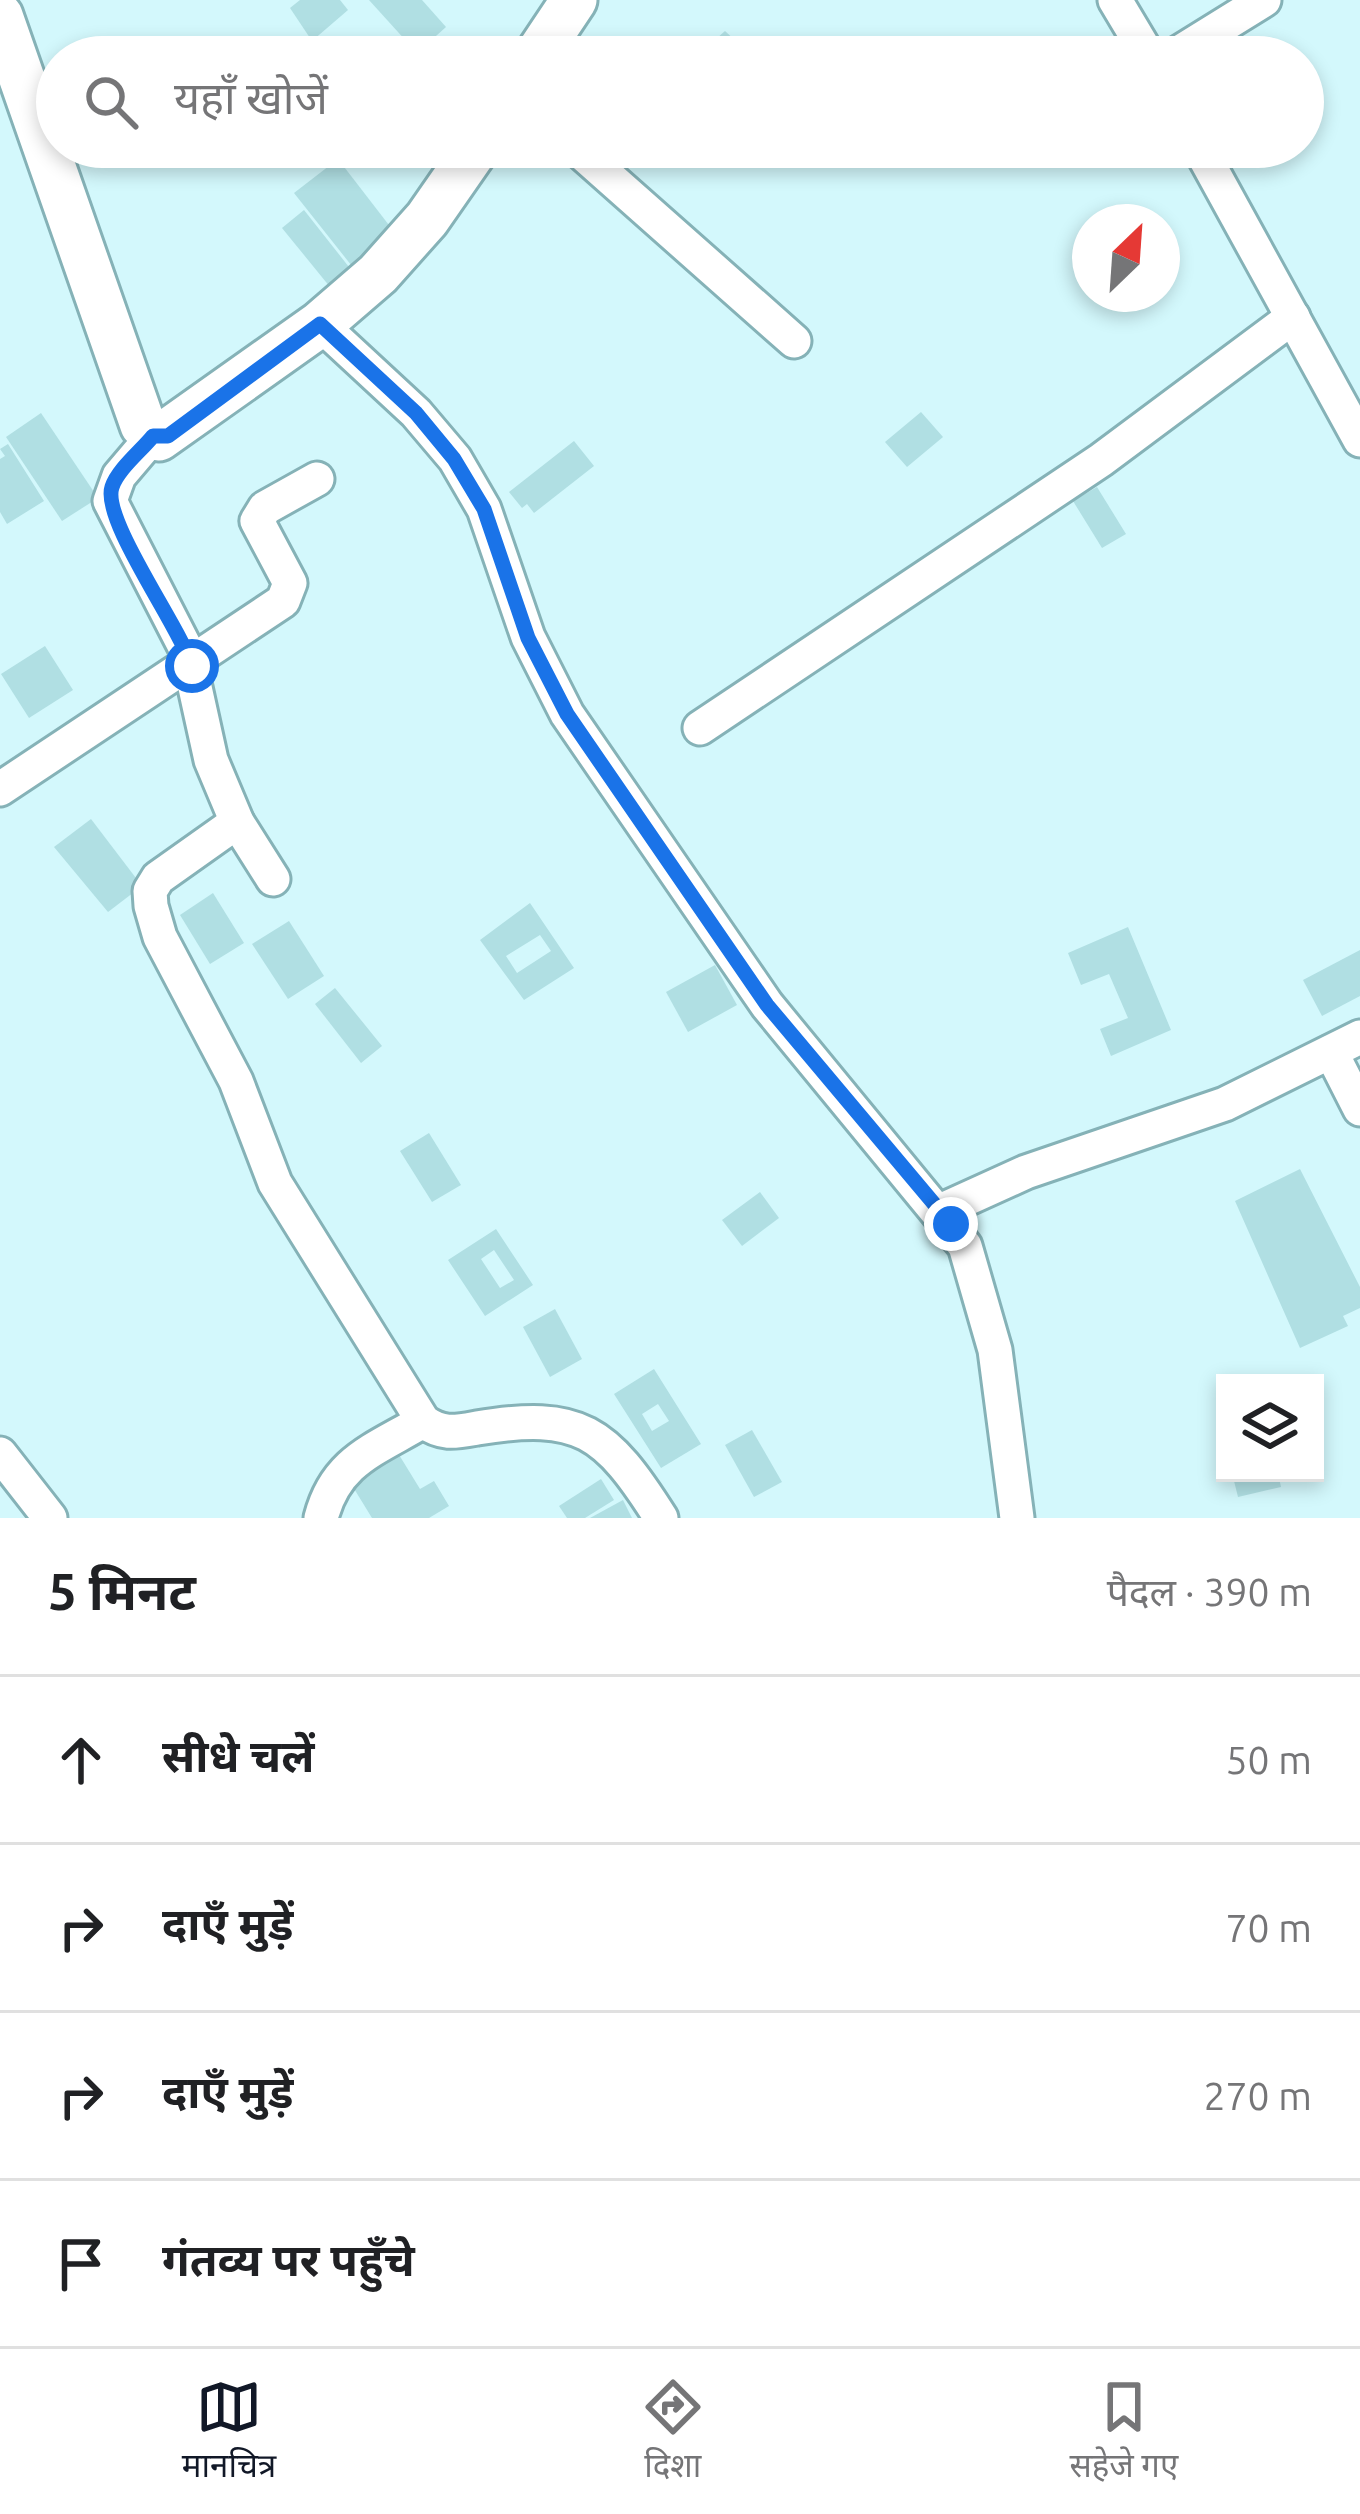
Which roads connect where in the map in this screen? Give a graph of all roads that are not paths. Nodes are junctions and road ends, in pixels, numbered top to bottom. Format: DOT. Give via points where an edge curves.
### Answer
graph roads {
  1 [pos="574,0"];
  2 [pos="1115,0"];
  3 [pos="1264,0"];
  4 [pos="0,16"];
  5 [pos="550,36"];
  6 [pos="1136,36"];
  7 [pos="1206,36"];
  8 [pos="36,112"];
  9 [pos="56,168"];
  10 [pos="462,168"];
  11 [pos="598,168"];
  12 [pos="1211,168"];
  13 [pos="1293,317"];
  14 [pos="320,324"];
  15 [pos="794,341"];
  16 [pos="1352,402"];
  17 [pos="153,436"];
  18 [pos="1360,440"];
  19 [pos="317,479"];
  20 [pos="192,666"];
  21 [pos="700,728"];
  22 [pos="0,789"];
  23 [pos="237,822"];
  24 [pos="273,879"];
  25 [pos="1345,1045"];
  26 [pos="1360,1109"];
  27 [pos="940,1211"];
  28 [pos="423,1421"];
  29 [pos="0,1454"];
  30 [pos="50,1518"];
  31 [pos="321,1518"];
  32 [pos="661,1518"];
  33 [pos="1017,1518"];
  1 -- 5 [label="street"];
  2 -- 6 [label="street"];
  3 -- 7 [label="street"];
  4 -- 8 [label="street"];
  9 -- 17 [label="street" via="100,309"];
  10 -- 14 [label="street" via="413,236"];
  11 -- 15 [label="street"];
  12 -- 13 [label="street"];
  13 -- 16 [label="street"];
  13 -- 21 [label="street" via="1102,460"];
  14 -- 17 [label="street" via="168,436"];
  14 -- 27 [label="street" via="454,459 484,509 534,652 567,714 767,1005"];
  16 -- 18 [label="street"];
  17 -- 20 [label="street" via="118,476 110,501"];
  19 -- 20 [label="street" via="265,508 257,521 289,595"];
  20 -- 22 [label="street"];
  20 -- 23 [label="street" via="211,760"];
  23 -- 24 [label="street"];
  23 -- 28 [label="street" via="158,878 150,891 160,937 236,1082 283,1198"];
  25 -- 26 [label="street"];
  25 -- 27 [label="street" via="1225,1104 1026,1172"];
  27 -- 33 [label="street" via="965,1246 983,1300"];
  28 -- 31 [label="street" via="344,1468"];
  28 -- 32 [label="street" via="448,1433 538,1418 595,1437"];
  29 -- 30 [label="street"];
}
